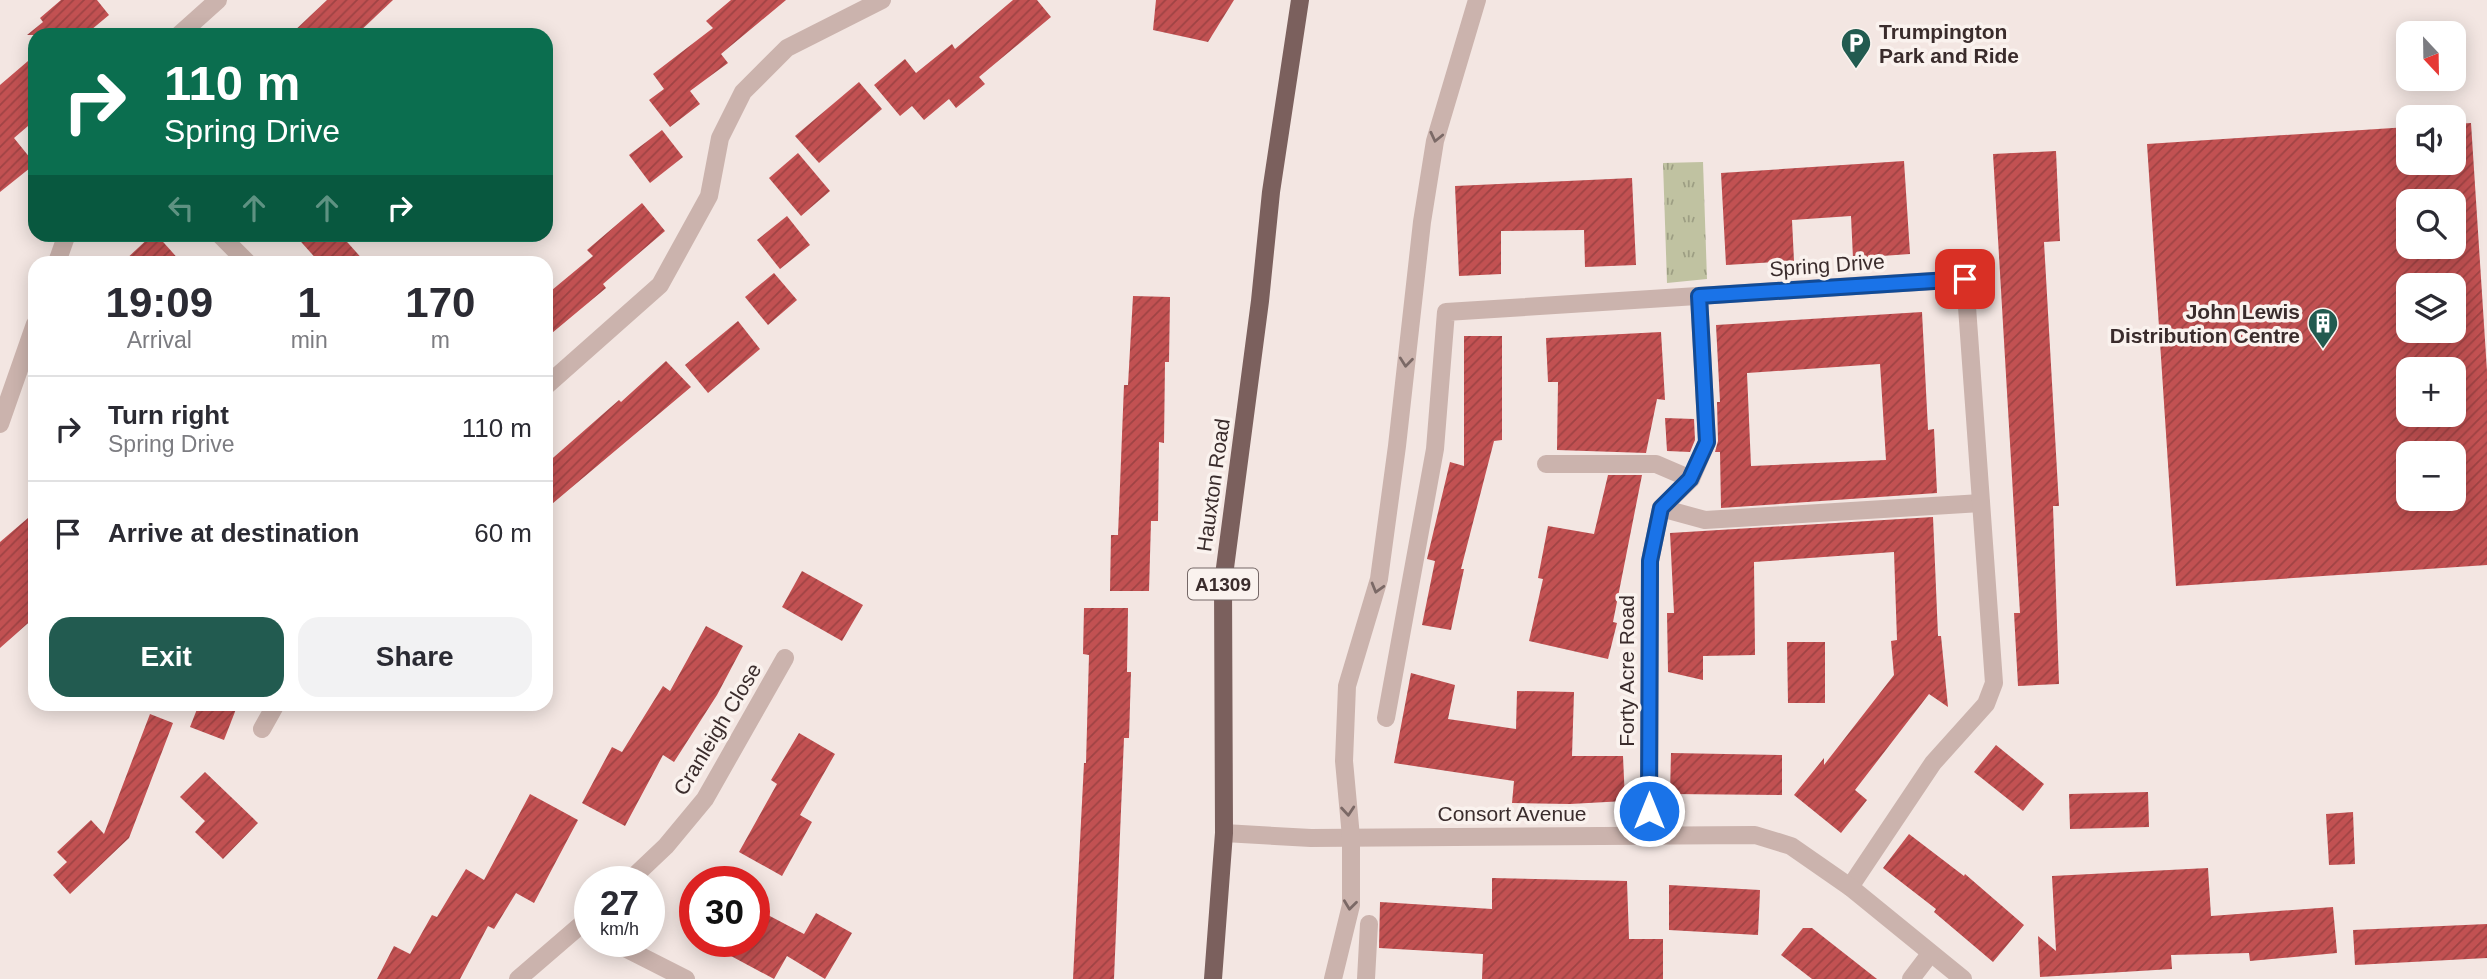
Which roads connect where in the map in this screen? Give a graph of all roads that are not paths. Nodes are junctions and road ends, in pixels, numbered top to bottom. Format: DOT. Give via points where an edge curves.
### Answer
graph roads {
  1 [pos="218,0"];
  2 [pos="882,0"];
  3 [pos="1300,0"];
  4 [pos="1477,0"];
  5 [pos="187,28"];
  6 [pos="227,242"];
  7 [pos="241,256"];
  8 [pos="1699,296"];
  9 [pos="28,344"];
  10 [pos="553,380"];
  11 [pos="0,424"];
  12 [pos="1546,464"];
  13 [pos="1690,479"];
  14 [pos="1981,503"];
  15 [pos="1661,508"];
  16 [pos="785,658"];
  17 [pos="272,711"];
  18 [pos="1386,718"];
  19 [pos="262,729"];
  20 [pos="1224,833"];
  21 [pos="1649,835"];
  22 [pos="1351,837"];
  23 [pos="645,866"];
  24 [pos="1850,887"];
  25 [pos="1369,924"];
  26 [pos="574,934"];
  27 [pos="1930,954"];
  28 [pos="643,957"];
  29 [pos="518,979"];
  30 [pos="686,979"];
  31 [pos="1213,979"];
  32 [pos="1333,979"];
  33 [pos="1366,979"];
  34 [pos="1911,979"];
  35 [pos="1963,979"];
  1 -- 5 [label="street"];
  2 -- 10 [label="street" via="787,48 743,92 720,138 709,196 660,285"];
  3 -- 20 [label="main road, Hauxton Road / A1309" via="1271,192 1223,583"];
  4 -- 22 [label="street, one-way" via="1435,141 1379,579 1347,686 1344,761"];
  6 -- 7 [label="street"];
  8 -- 13 [label="street" via="1707,442"];
  8 -- 14 [label="street, Spring Drive" via="1965,279"];
  8 -- 18 [label="street, Spring Drive" via="1446,312 1435,449"];
  9 -- 11 [label="street"];
  12 -- 13 [label="street" via="1656,464"];
  13 -- 15 [label="street"];
  14 -- 15 [label="street" via="1705,520"];
  14 -- 24 [label="street, Spring Drive" via="1994,683 1986,704 1933,763"];
  15 -- 21 [label="street, Forty Acre Road" via="1650,561"];
  16 -- 23 [label="street, Cranleigh Close" via="705,799"];
  17 -- 19 [label="street"];
  20 -- 22 [label="street, Consort Avenue"];
  20 -- 31 [label="main road, Hauxton Road / A1309"];
  21 -- 22 [label="street, Consort Avenue"];
  21 -- 24 [label="street, Consort Avenue" via="1755,835 1791,846"];
  22 -- 32 [label="street, one-way" via="1351,905"];
  24 -- 27 [label="street, Consort Avenue"];
  25 -- 33 [label="street"];
  26 -- 29 [label="street"];
  27 -- 34 [label="street"];
  27 -- 35 [label="street, Consort Avenue"];
  28 -- 30 [label="street"];
}
